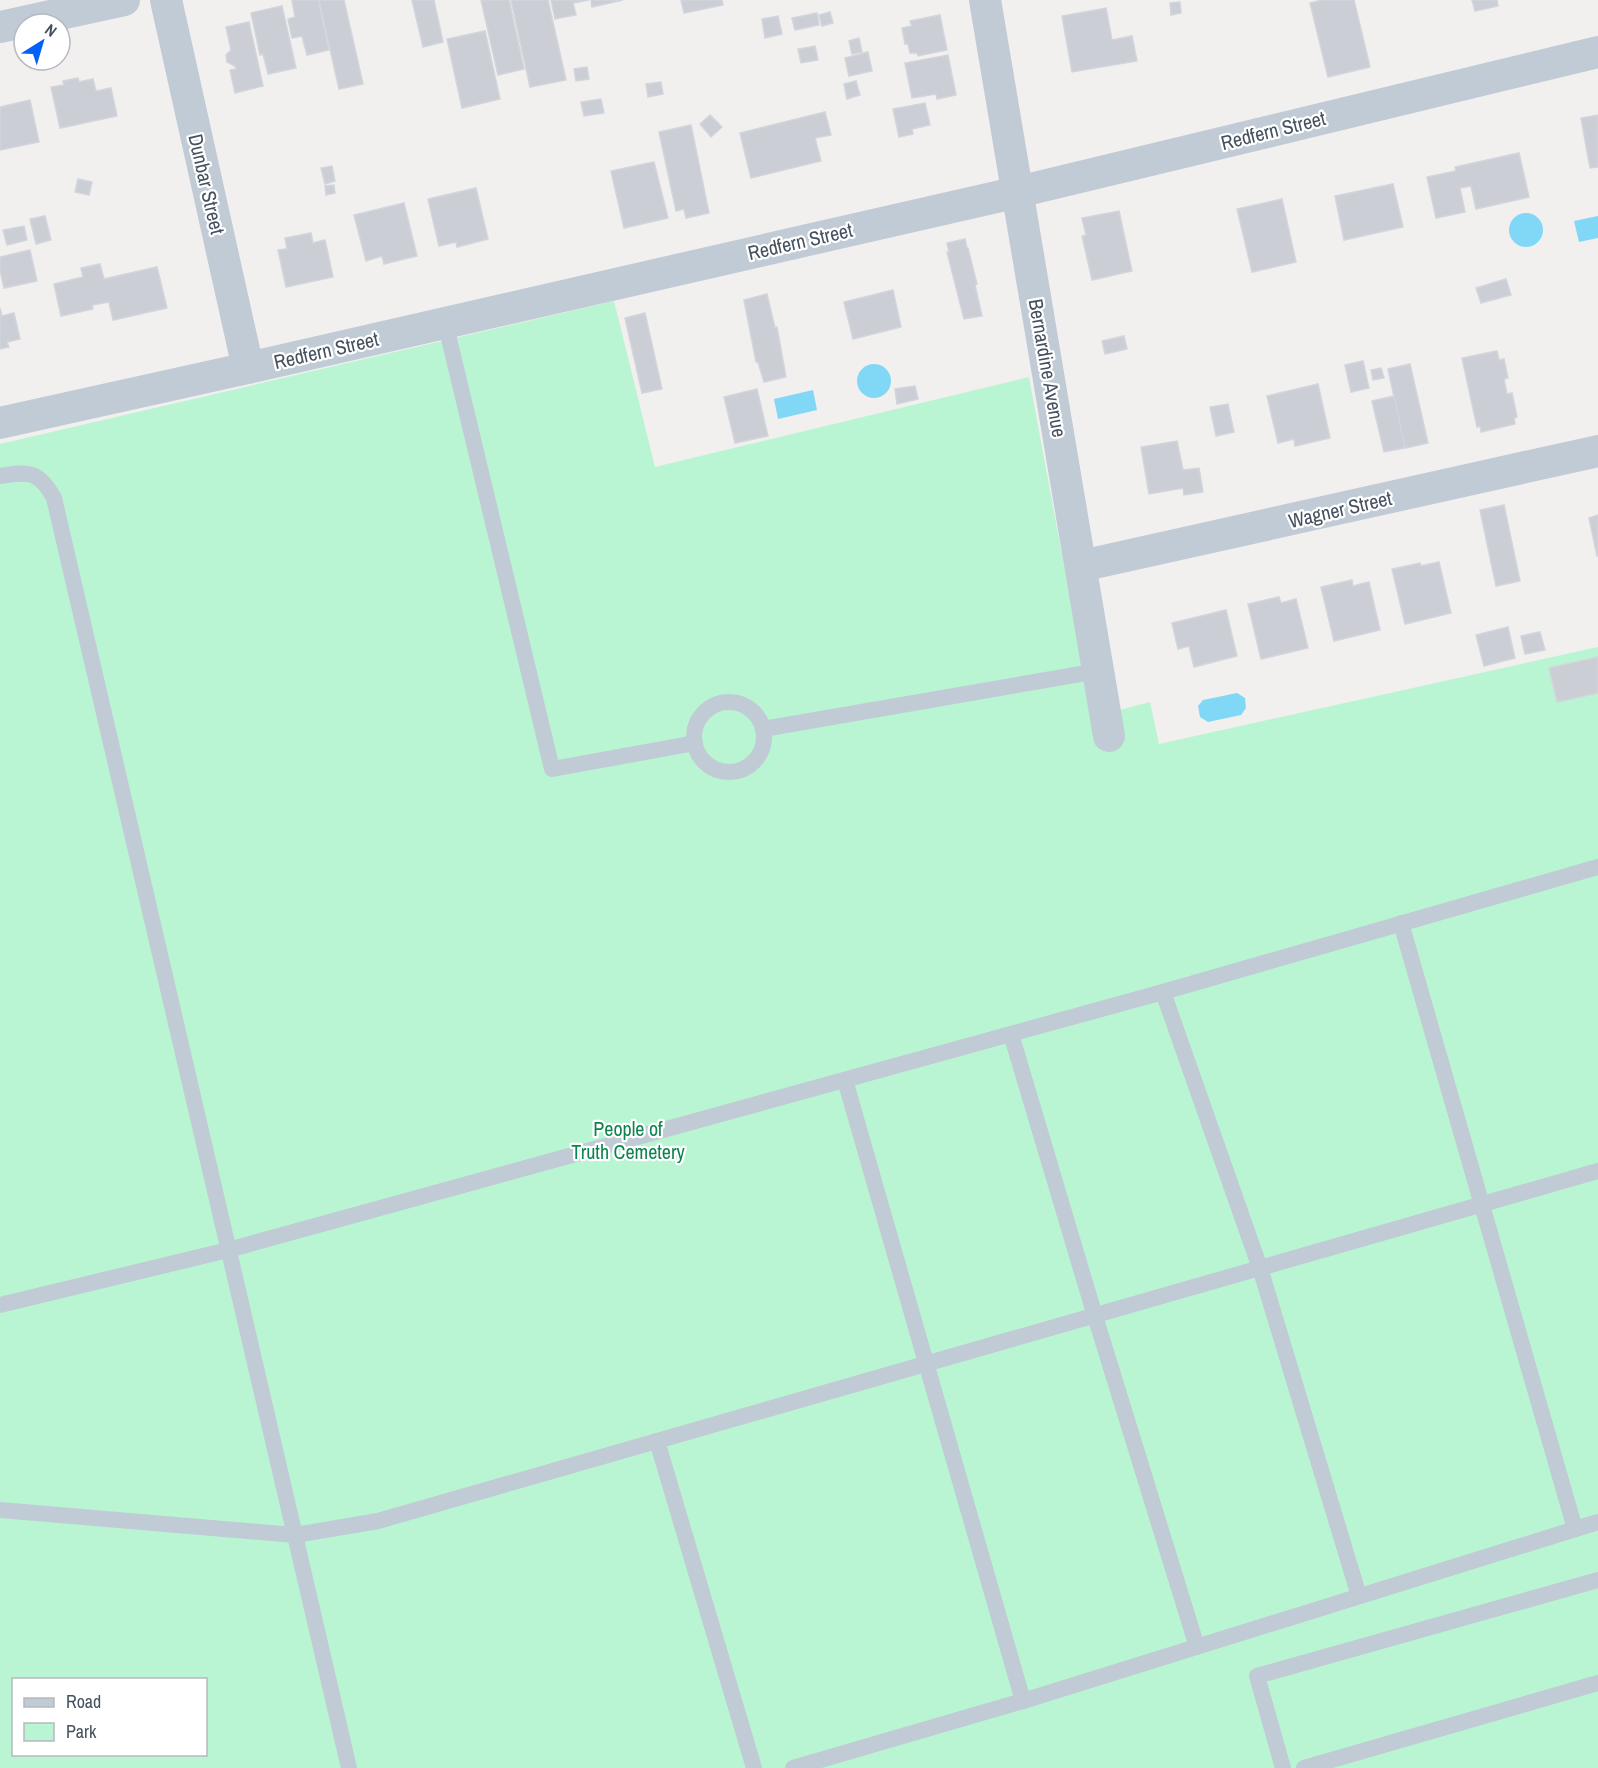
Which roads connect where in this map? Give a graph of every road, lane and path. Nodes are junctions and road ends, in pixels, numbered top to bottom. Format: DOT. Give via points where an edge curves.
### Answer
graph roads {
  1 [pos="124,0"];
  2 [pos="166,0"];
  3 [pos="985,0"];
  4 [pos="0,27"];
  5 [pos="1598,52"];
  6 [pos="1018,192"];
  7 [pos="445,322"];
  8 [pos="248,368"];
  9 [pos="0,423"];
  10 [pos="1598,451"];
  11 [pos="0,476"];
  12 [pos="1081,567"];
  13 [pos="1098,670"];
  14 [pos="763,729"];
  15 [pos="1109,736"];
  16 [pos="695,743"];
  17 [pos="1598,867"];
  18 [pos="1401,923"];
  19 [pos="1163,992"];
  20 [pos="1011,1034"];
  21 [pos="845,1080"];
  22 [pos="1598,1172"];
  23 [pos="1483,1204"];
  24 [pos="228,1250"];
  25 [pos="1260,1268"];
  26 [pos="0,1305"];
  27 [pos="1095,1316"];
  28 [pos="926,1364"];
  29 [pos="657,1441"];
  30 [pos="0,1510"];
  31 [pos="1598,1522"];
  32 [pos="1575,1529"];
  33 [pos="295,1535"];
  34 [pos="1598,1580"];
  35 [pos="1359,1596"];
  36 [pos="1197,1647"];
  37 [pos="1598,1683"];
  38 [pos="1023,1701"];
  39 [pos="349,1768"];
  40 [pos="754,1768"];
  41 [pos="793,1768"];
  42 [pos="1283,1768"];
  43 [pos="1304,1768"];
  1 -- 4 [label="street"];
  2 -- 8 [label="street, Dunbar Street"];
  3 -- 6 [label="street, Bernardine Avenue"];
  5 -- 6 [label="street, Redfern Street"];
  6 -- 7 [label="street, Redfern Street"];
  6 -- 12 [label="street, Bernardine Avenue"];
  7 -- 8 [label="street, Redfern Street"];
  7 -- 16 [label="lane" via="552,768"];
  8 -- 9 [label="street, Redfern Street"];
  10 -- 12 [label="street, Wagner Street"];
  11 -- 24 [label="lane" via="35,475 54,498"];
  12 -- 13 [label="street, Bernardine Avenue"];
  13 -- 14 [label="lane"];
  13 -- 15 [label="street, Bernardine Avenue"];
  14 -- 16 [label="lane" via="753,712 726,702 701,716 696,724"];
  14 -- 16 [label="lane" via="764,740 756,760 737,772 715,769 706,763"];
  17 -- 18 [label="lane"];
  18 -- 19 [label="lane"];
  18 -- 23 [label="lane"];
  19 -- 20 [label="lane"];
  19 -- 25 [label="lane"];
  20 -- 21 [label="lane"];
  20 -- 27 [label="lane"];
  21 -- 24 [label="lane"];
  21 -- 28 [label="lane"];
  22 -- 23 [label="lane"];
  23 -- 25 [label="lane"];
  23 -- 32 [label="lane"];
  24 -- 26 [label="lane"];
  24 -- 33 [label="lane"];
  25 -- 27 [label="lane"];
  25 -- 35 [label="lane"];
  27 -- 28 [label="lane"];
  27 -- 36 [label="lane"];
  28 -- 29 [label="lane"];
  28 -- 38 [label="lane"];
  29 -- 33 [label="lane" via="378,1521"];
  29 -- 40 [label="lane"];
  30 -- 33 [label="lane"];
  31 -- 32 [label="lane"];
  32 -- 35 [label="lane"];
  33 -- 39 [label="lane"];
  34 -- 42 [label="lane" via="1257,1676"];
  35 -- 36 [label="lane"];
  36 -- 38 [label="lane"];
  37 -- 43 [label="lane"];
  38 -- 41 [label="lane"];
}
